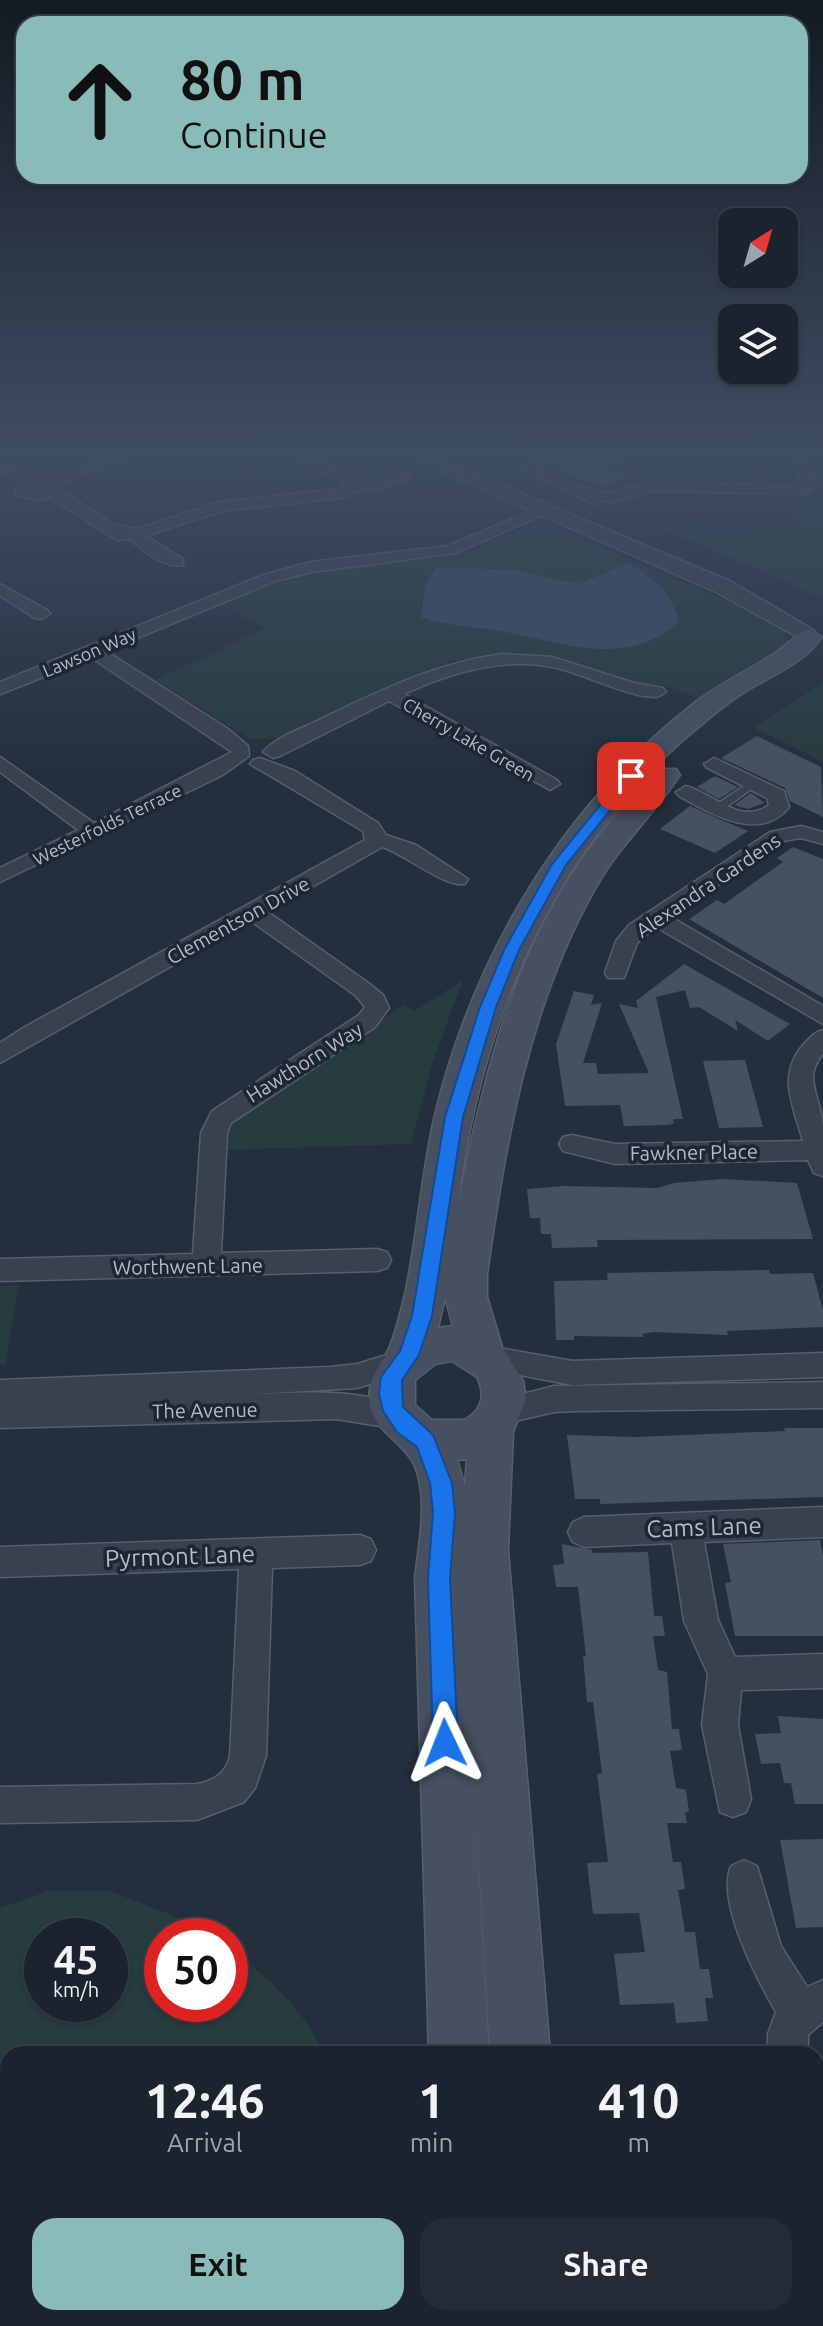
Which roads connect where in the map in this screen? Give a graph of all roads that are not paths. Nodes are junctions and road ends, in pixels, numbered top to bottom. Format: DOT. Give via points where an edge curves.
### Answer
graph roads {
  1 [pos="170,558"];
  2 [pos="393,558"];
  3 [pos="654,558"];
  4 [pos="685,558"];
  5 [pos="177,562"];
  6 [pos="0,589"];
  7 [pos="41,614"];
  8 [pos="814,633"];
  9 [pos="92,650"];
  10 [pos="0,689"];
  11 [pos="657,692"];
  12 [pos="389,693"];
  13 [pos="256,754"];
  14 [pos="0,763"];
  15 [pos="714,764"];
  16 [pos="753,783"];
  17 [pos="550,784"];
  18 [pos="686,792"];
  19 [pos="718,808"];
  20 [pos="770,815"];
  21 [pos="92,831"];
  22 [pos="788,832"];
  23 [pos="823,838"];
  24 [pos="377,839"];
  25 [pos="0,876"];
  26 [pos="457,879"];
  27 [pos="253,912"];
  28 [pos="656,918"];
  29 [pos="616,973"];
  30 [pos="823,1016"];
  31 [pos="823,1038"];
  32 [pos="0,1055"];
  33 [pos="572,1144"];
  34 [pos="820,1158"];
  35 [pos="377,1260"];
  36 [pos="206,1266"];
  37 [pos="0,1270"];
  38 [pos="485,1355"];
  39 [pos="404,1359"];
  40 [pos="823,1365"];
  41 [pos="0,1393"];
  42 [pos="823,1395"];
  43 [pos="0,1415"];
  44 [pos="496,1419"];
  45 [pos="410,1429"];
  46 [pos="823,1522"];
  47 [pos="685,1527"];
  48 [pos="584,1532"];
  49 [pos="360,1550"];
  50 [pos="256,1553"];
  51 [pos="0,1562"];
  52 [pos="823,1671"];
  53 [pos="725,1674"];
  54 [pos="733,1799"];
  55 [pos="0,1805"];
  56 [pos="744,1879"];
  57 [pos="811,2006"];
  58 [pos="459,2046"];
  59 [pos="519,2046"];
  60 [pos="787,2046"];
  1 -- 5 [label="street"];
  2 -- 9 [label="street, Lawson Way" via="291,571"];
  3 -- 8 [label="street"];
  4 -- 8 [label="street" via="723,570"];
  6 -- 7 [label="street"];
  8 -- 38 [label="main road" via="771,687 686,754 633,812 597,860 555,932 519,1021 491,1120 466,1297"];
  8 -- 39 [label="main road" via="789,657 746,678 709,705 646,761 587,826 533,907 463,1077 445,1159 429,1284"];
  9 -- 10 [label="street, Lawson Way"];
  9 -- 13 [label="street"];
  11 -- 12 [label="street, Westerfolds Terrace" via="639,691 561,664 513,659 442,669"];
  12 -- 13 [label="street, Westerfolds Terrace"];
  12 -- 17 [label="street, Cherry Lake Green"];
  13 -- 21 [label="street, Westerfolds Terrace"];
  13 -- 24 [label="street" via="371,827"];
  14 -- 21 [label="street"];
  15 -- 16 [label="street"];
  16 -- 19 [label="lane"];
  16 -- 20 [label="street" via="777,795 779,807"];
  18 -- 19 [label="street"];
  19 -- 20 [label="street" via="747,820"];
  20 -- 22 [label="street"];
  21 -- 25 [label="street, Westerfolds Terrace"];
  22 -- 23 [label="street, Alexandra Gardens"];
  22 -- 28 [label="street, Alexandra Gardens"];
  24 -- 26 [label="street" via="409,849"];
  24 -- 27 [label="street, Clementson Drive"];
  27 -- 32 [label="street, Clementson Drive"];
  27 -- 36 [label="street, Hawthorn Way" via="363,990 377,1008 367,1021 221,1117 214,1133"];
  28 -- 29 [label="street, Alexandra Gardens" via="627,941"];
  28 -- 30 [label="street"];
  31 -- 34 [label="street" via="801,1063 799,1083"];
  33 -- 34 [label="street, Fawkner Place" via="615,1154"];
  35 -- 36 [label="street, Worthwent Lane"];
  36 -- 37 [label="street, Worthwent Lane"];
  38 -- 39 [label="main road" via="468,1346 437,1344"];
  38 -- 40 [label="street" via="572,1373"];
  38 -- 44 [label="main road" via="504,1383"];
  39 -- 41 [label="street, The Avenue" via="357,1376 330,1379"];
  39 -- 45 [label="main road" via="389,1394 394,1411"];
  42 -- 44 [label="street" via="554,1399"];
  43 -- 45 [label="street, The Avenue" via="336,1406 386,1414"];
  44 -- 45 [label="main road" via="478,1435 446,1442"];
  44 -- 59 [label="main road" via="484,1550"];
  45 -- 58 [label="main road" via="425,1441 435,1461 444,1513 439,1578"];
  46 -- 47 [label="street, Cams Lane"];
  47 -- 48 [label="street, Cams Lane"];
  47 -- 53 [label="street" via="701,1621"];
  49 -- 50 [label="street, Pyrmont Lane"];
  50 -- 51 [label="street, Pyrmont Lane"];
  50 -- 55 [label="street" via="248,1756 235,1786 220,1799 197,1802"];
  52 -- 53 [label="street"];
  53 -- 54 [label="street" via="720,1725"];
  56 -- 57 [label="street" via="764,1954"];
  57 -- 60 [label="street" via="786,2038"];
}
